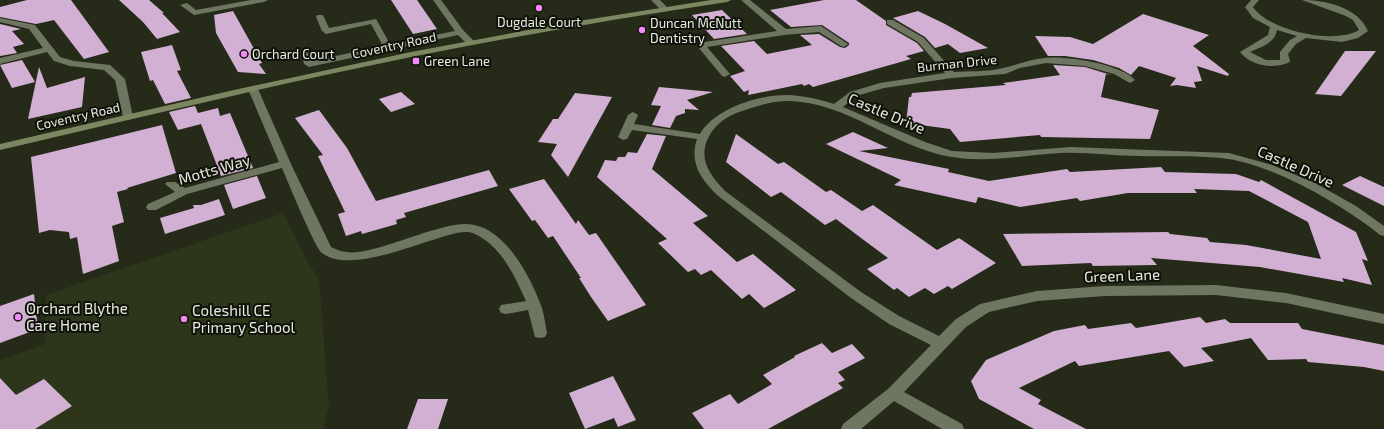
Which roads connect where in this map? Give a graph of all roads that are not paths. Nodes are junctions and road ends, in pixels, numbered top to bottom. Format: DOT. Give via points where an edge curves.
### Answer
graph roads {
  1 [pos="264,0"];
  2 [pos="438,0"];
  3 [pos="655,0"];
  4 [pos="727,0"];
  5 [pos="744,0"];
  6 [pos="1253,0"];
  7 [pos="1306,0"];
  8 [pos="1323,2"];
  9 [pos="184,5"];
  10 [pos="666,10"];
  11 [pos="194,12"];
  12 [pos="320,17"];
  13 [pos="0,20"];
  14 [pos="204,21"];
  15 [pos="890,22"];
  16 [pos="1274,26"];
  17 [pos="460,32"];
  18 [pos="784,32"];
  19 [pos="1305,35"];
  20 [pos="471,42"];
  21 [pos="844,44"];
  22 [pos="387,46"];
  23 [pos="49,49"];
  24 [pos="306,55"];
  25 [pos="0,61"];
  26 [pos="725,74"];
  27 [pos="952,75"];
  28 [pos="1130,80"];
  29 [pos="253,89"];
  30 [pos="836,107"];
  31 [pos="633,115"];
  32 [pos="128,117"];
  33 [pos="628,126"];
  34 [pos="623,137"];
  35 [pos="702,137"];
  36 [pos="0,147"];
  37 [pos="285,164"];
  38 [pos="171,184"];
  39 [pos="183,192"];
  40 [pos="152,207"];
  41 [pos="1384,232"];
  42 [pos="534,304"];
  43 [pos="506,309"];
  44 [pos="1384,319"];
  45 [pos="540,333"];
  46 [pos="942,344"];
  47 [pos="893,393"];
  48 [pos="849,429"];
  49 [pos="956,429"];
  1 -- 11 [label="street"];
  2 -- 17 [label="street"];
  3 -- 10 [label="street"];
  4 -- 10 [label="main road, Coventry Road"];
  5 -- 18 [label="street"];
  6 -- 16 [label="street" via="1249,7 1256,17"];
  7 -- 8 [label="street"];
  8 -- 19 [label="street" via="1358,19 1364,30 1360,35 1344,38"];
  9 -- 11 [label="street"];
  10 -- 20 [label="main road, Coventry Road"];
  11 -- 14 [label="street"];
  12 -- 22 [label="street" via="326,31 373,21"];
  13 -- 23 [label="street" via="32,27"];
  15 -- 27 [label="street" via="921,40"];
  16 -- 19 [label="street"];
  16 -- 19 [label="street" via="1272,36 1244,52 1251,58 1277,64 1285,61 1283,54 1293,42"];
  17 -- 20 [label="street"];
  17 -- 22 [label="street"];
  18 -- 21 [label="street" via="821,29"];
  18 -- 26 [label="street" via="701,45"];
  20 -- 29 [label="main road, Coventry Road"];
  22 -- 24 [label="street" via="309,64"];
  23 -- 25 [label="street"];
  23 -- 32 [label="street" via="57,59 73,64 107,67 120,79"];
  27 -- 28 [label="street, Burman Drive" via="1005,71 1046,60 1066,60 1117,72"];
  27 -- 30 [label="street, Burman Drive" via="865,89 853,94"];
  29 -- 32 [label="main road, Coventry Road"];
  29 -- 37 [label="street"];
  30 -- 35 [label="street, Castle Drive" via="804,99 764,101 719,118 707,128"];
  30 -- 41 [label="street, Castle Drive" via="928,148 951,154 982,157 1064,150 1227,156 1260,164 1290,176 1368,218"];
  31 -- 33 [label="street"];
  32 -- 36 [label="main road, Coventry Road"];
  33 -- 34 [label="street"];
  33 -- 35 [label="street"];
  35 -- 46 [label="street, Castle Drive" via="698,153 701,169 722,194 856,295 894,320"];
  37 -- 39 [label="street, Motts Way"];
  37 -- 42 [label="street" via="326,250 337,256 359,257 448,231 467,228 479,231 494,241 508,256"];
  38 -- 39 [label="street"];
  39 -- 40 [label="street, Motts Way"];
  42 -- 43 [label="street"];
  42 -- 45 [label="street"];
  44 -- 46 [label="street, Green Lane" via="1286,298 1216,290 1105,291 1037,296 985,308 961,323"];
  46 -- 47 [label="street, Green Lane"];
  47 -- 48 [label="street, Green Lane"];
  47 -- 49 [label="street"];
}
